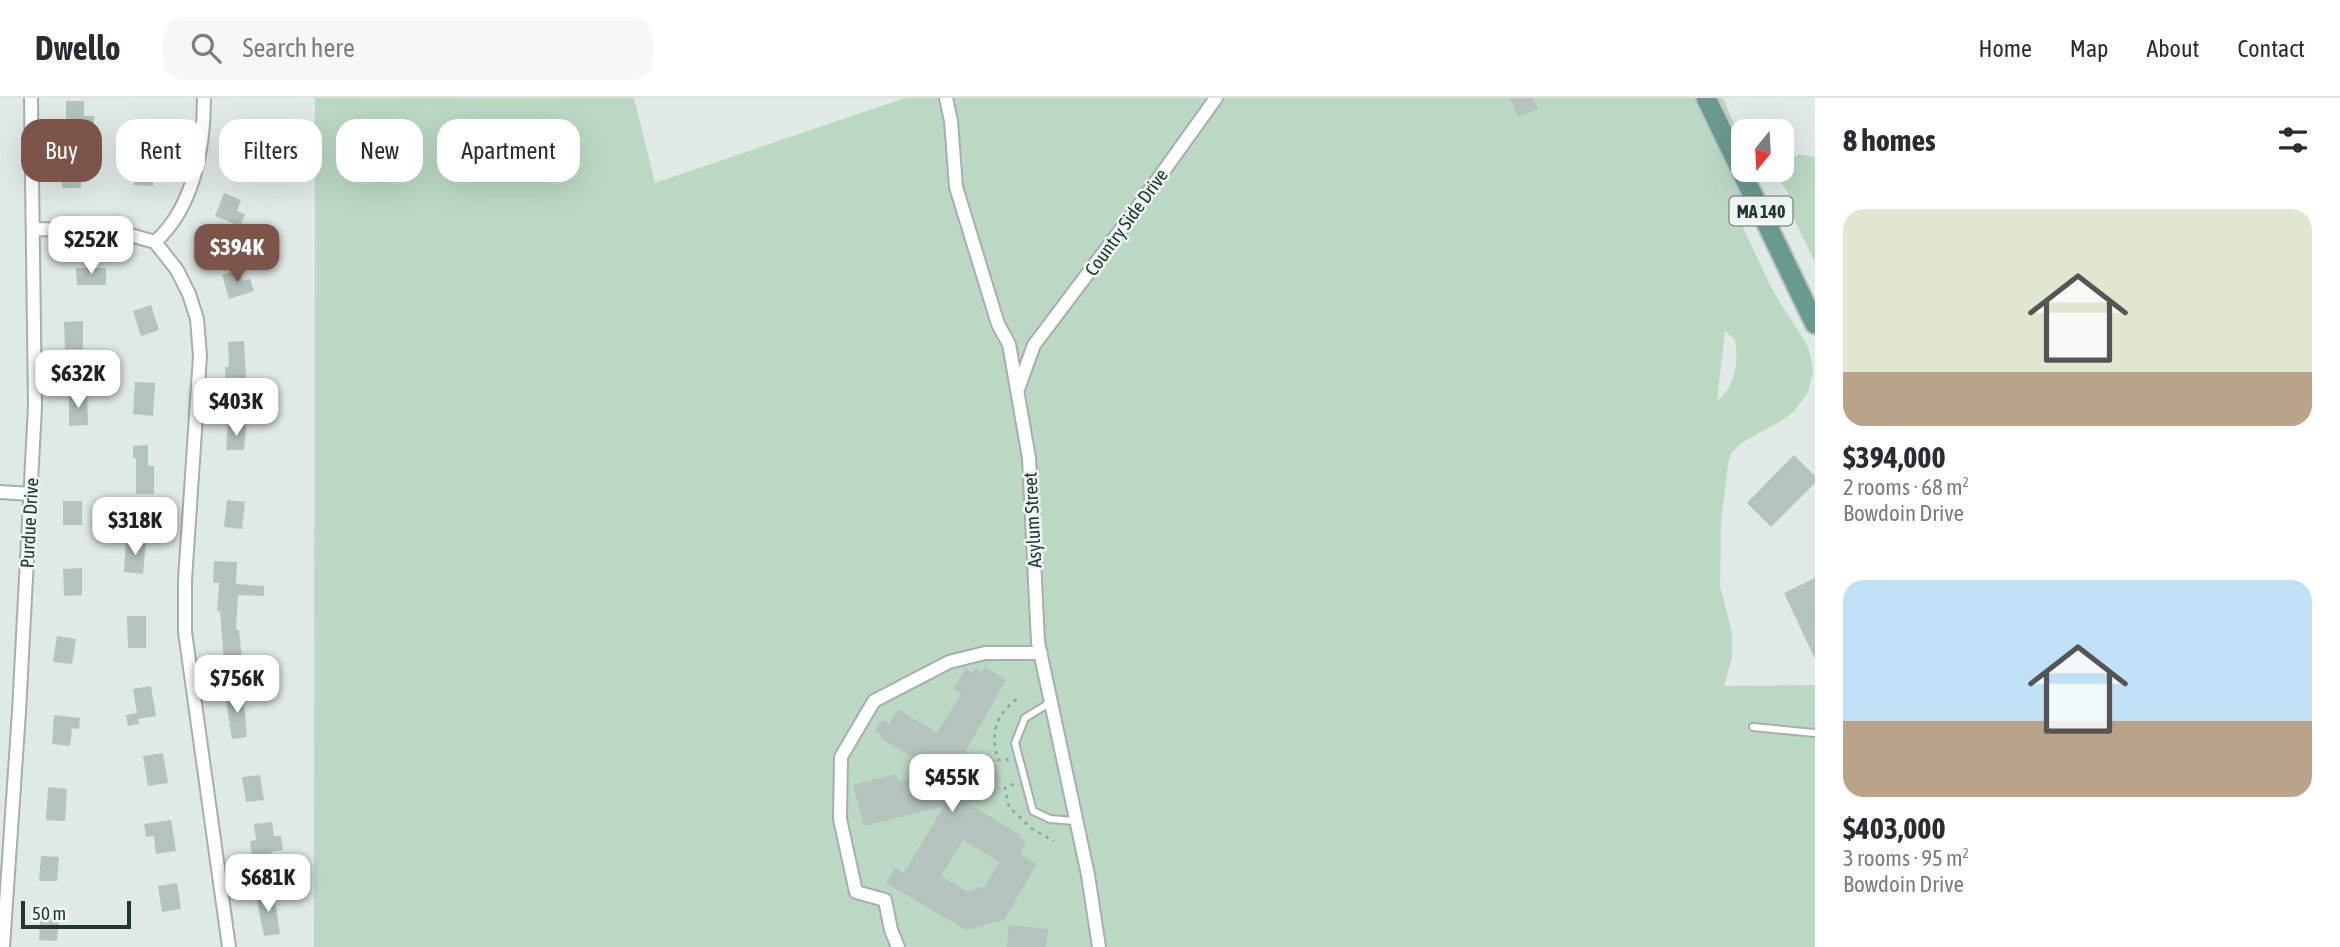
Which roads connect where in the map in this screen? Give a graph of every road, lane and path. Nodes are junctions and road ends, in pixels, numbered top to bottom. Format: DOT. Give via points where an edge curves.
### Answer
graph roads {
  1 [pos="31,98"];
  2 [pos="204,98"];
  3 [pos="946,98"];
  4 [pos="1216,98"];
  5 [pos="1706,98"];
  6 [pos="33,229"];
  7 [pos="155,242"];
  8 [pos="1815,324"];
  9 [pos="1009,345"];
  10 [pos="1034,345"];
  11 [pos="1018,391"];
  12 [pos="0,492"];
  13 [pos="30,494"];
  14 [pos="1041,653"];
  15 [pos="1051,702"];
  16 [pos="1753,727"];
  17 [pos="1815,733"];
  18 [pos="1076,821"];
  19 [pos="3,947"];
  20 [pos="229,947"];
  21 [pos="898,947"];
  22 [pos="1099,947"];
  1 -- 6 [label="street, Purdue Drive"];
  2 -- 7 [label="street" via="201,144 192,180 174,221"];
  3 -- 9 [label="street, Asylum Street" via="956,187 983,280"];
  4 -- 10 [label="street, Country Side Drive"];
  5 -- 8 [label="main road, MA 140"];
  6 -- 7 [label="street" via="116,231"];
  6 -- 13 [label="street, Purdue Drive" via="35,406"];
  7 -- 20 [label="street" via="186,286 198,326 200,371 185,632"];
  9 -- 10 [label="street" via="1025,349"];
  9 -- 11 [label="street, Asylum Street"];
  10 -- 11 [label="street, Country Side Drive"];
  11 -- 14 [label="street, Asylum Street" via="1029,458"];
  12 -- 13 [label="street"];
  13 -- 19 [label="street, Purdue Drive"];
  14 -- 15 [label="street, Asylum Street"];
  14 -- 21 [label="street" via="985,653 939,667 874,701 841,757 840,819 856,892 885,900"];
  15 -- 18 [label="street, Asylum Street"];
  15 -- 18 [label="lane" via="1025,718 1014,743 1033,811 1050,820"];
  16 -- 17 [label="lane"];
  18 -- 22 [label="street, Asylum Street"];
}
